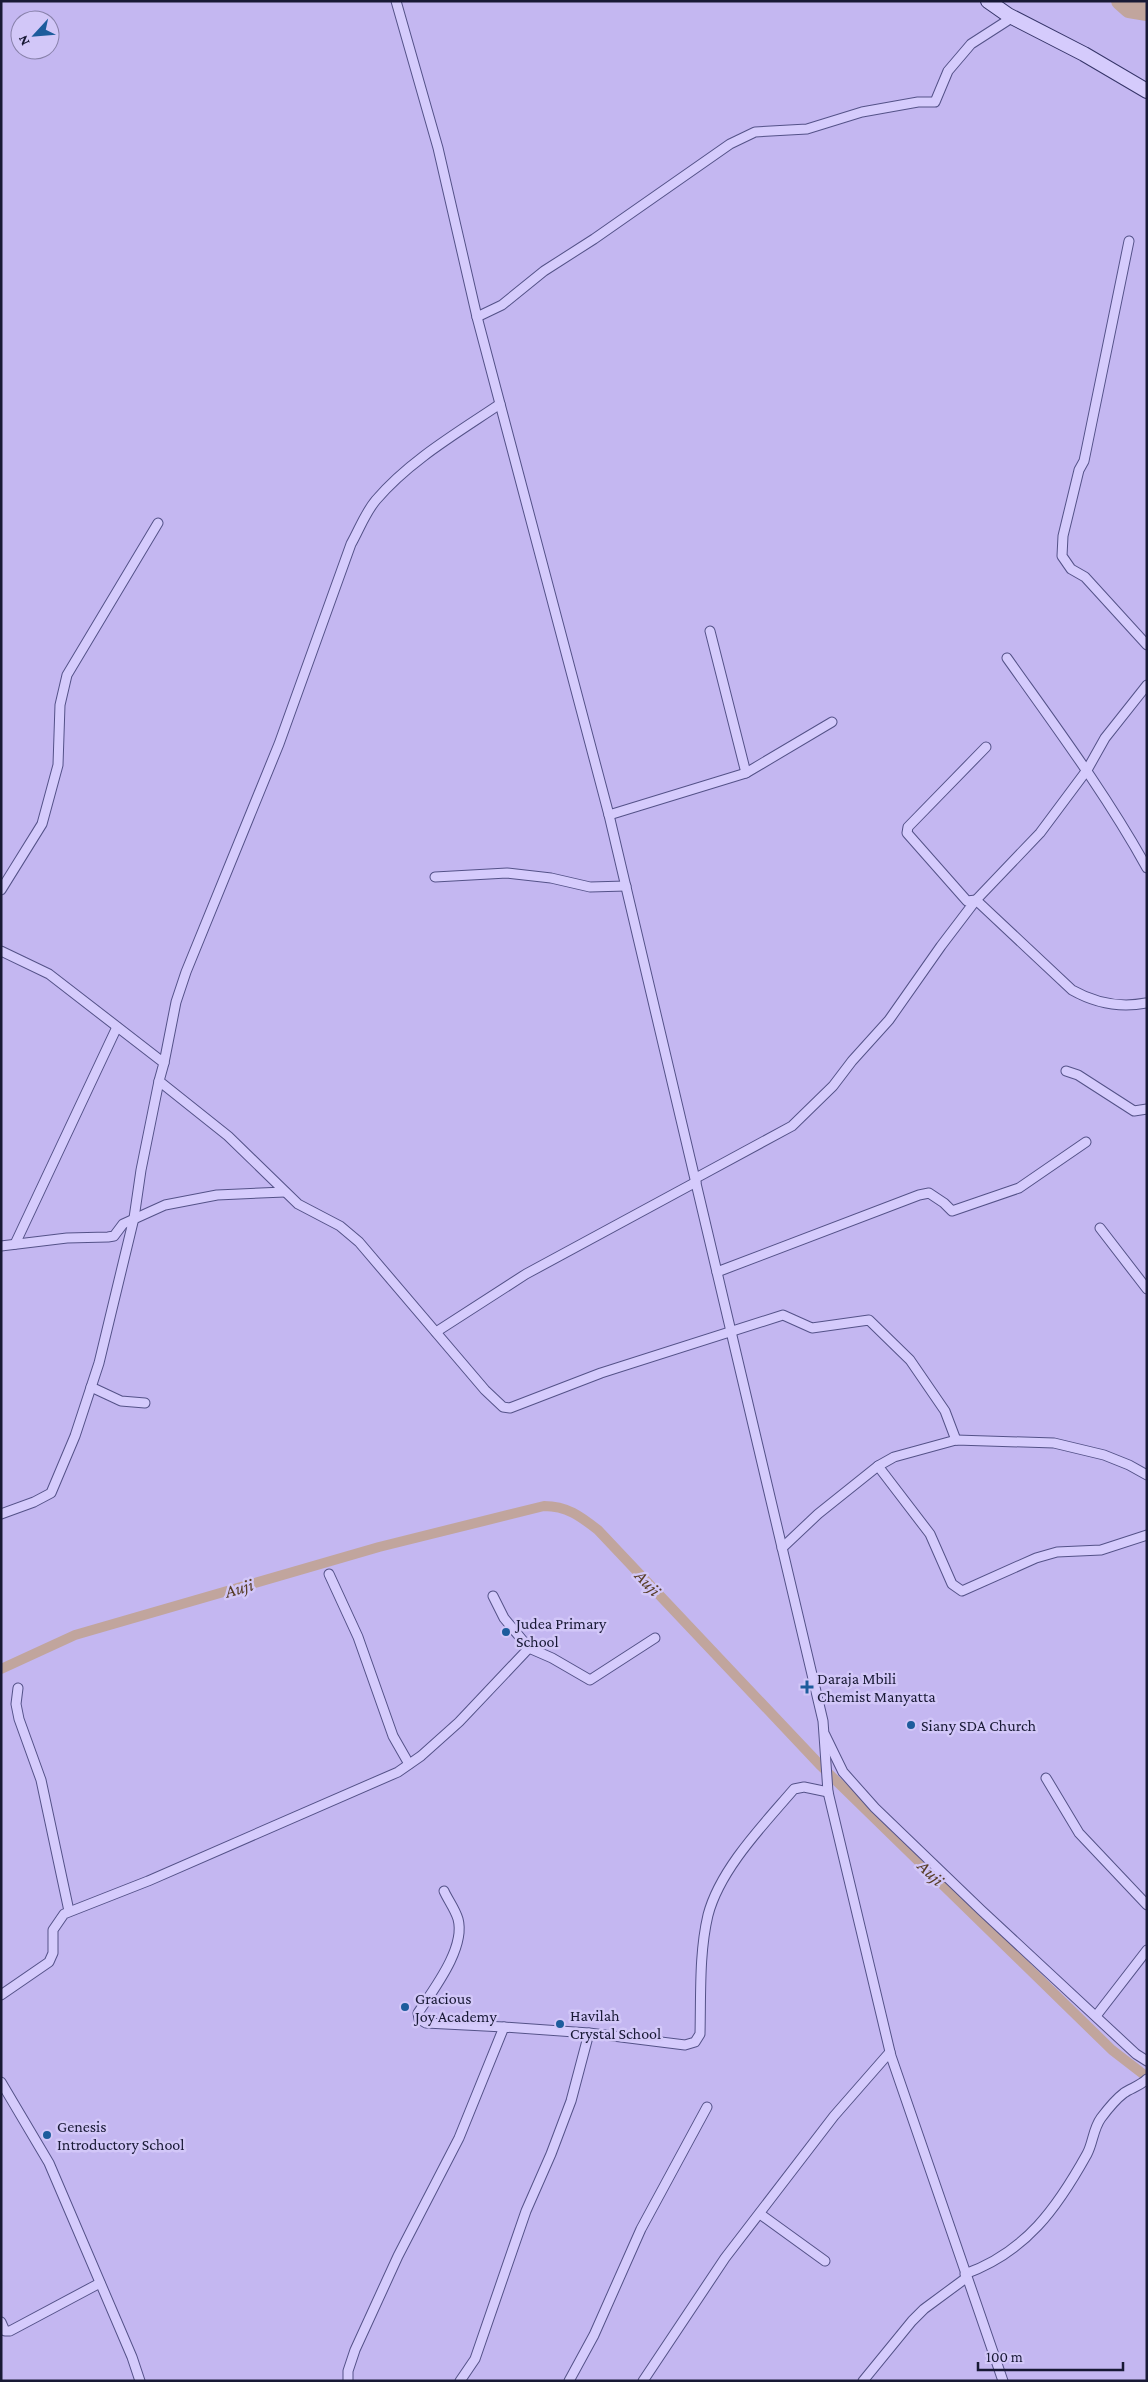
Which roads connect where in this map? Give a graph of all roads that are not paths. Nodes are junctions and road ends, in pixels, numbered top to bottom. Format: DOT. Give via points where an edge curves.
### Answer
graph roads {
  1 [pos="396,1"];
  2 [pos="988,1"];
  3 [pos="1013,17"];
  4 [pos="1147,91"];
  5 [pos="1129,242"];
  6 [pos="478,317"];
  7 [pos="500,404"];
  8 [pos="158,523"];
  9 [pos="710,631"];
  10 [pos="1147,645"];
  11 [pos="1008,658"];
  12 [pos="1147,685"];
  13 [pos="832,722"];
  14 [pos="986,747"];
  15 [pos="1087,770"];
  16 [pos="746,773"];
  17 [pos="609,815"];
  18 [pos="1147,868"];
  19 [pos="435,877"];
  20 [pos="626,886"];
  21 [pos="1,890"];
  22 [pos="976,900"];
  23 [pos="1,951"];
  24 [pos="1146,1003"];
  25 [pos="117,1027"];
  26 [pos="164,1063"];
  27 [pos="1066,1071"];
  28 [pos="159,1081"];
  29 [pos="1147,1109"];
  30 [pos="1086,1142"];
  31 [pos="696,1180"];
  32 [pos="286,1192"];
  33 [pos="134,1218"];
  34 [pos="1100,1228"];
  35 [pos="15,1244"];
  36 [pos="1,1246"];
  37 [pos="717,1272"];
  38 [pos="1147,1289"];
  39 [pos="436,1332"];
  40 [pos="732,1332"];
  41 [pos="91,1387"];
  42 [pos="145,1403"];
  43 [pos="956,1440"];
  44 [pos="878,1466"];
  45 [pos="1147,1475"];
  46 [pos="1,1514"];
  47 [pos="1147,1535"];
  48 [pos="782,1548"];
  49 [pos="329,1574"];
  50 [pos="493,1596"];
  51 [pos="655,1638"];
  52 [pos="529,1648"];
  53 [pos="18,1688"];
  54 [pos="824,1732"];
  55 [pos="409,1764"];
  56 [pos="1046,1778"];
  57 [pos="828,1789"];
  58 [pos="444,1891"];
  59 [pos="1147,1905"];
  60 [pos="70,1911"];
  61 [pos="1147,1950"];
  62 [pos="1,1995"];
  63 [pos="1096,2016"];
  64 [pos="504,2027"];
  65 [pos="589,2033"];
  66 [pos="890,2052"];
  67 [pos="1147,2061"];
  68 [pos="1146,2080"];
  69 [pos="1,2082"];
  70 [pos="707,2106"];
  71 [pos="760,2214"];
  72 [pos="825,2261"];
  73 [pos="965,2276"];
  74 [pos="100,2282"];
  75 [pos="1,2322"];
  76 [pos="140,2381"];
  77 [pos="348,2381"];
  78 [pos="460,2381"];
  79 [pos="569,2381"];
  80 [pos="643,2381"];
  81 [pos="863,2381"];
  82 [pos="1002,2381"];
  1 -- 6 [label="street" via="438,148"];
  2 -- 3 [label="main road"];
  3 -- 4 [label="main road"];
  3 -- 6 [label="street" via="971,44 948,71 935,102 862,112 807,129 755,132 746,136 544,270 502,305"];
  5 -- 10 [label="street" via="1084,461 1063,536 1062,556"];
  6 -- 7 [label="street"];
  7 -- 17 [label="street"];
  7 -- 26 [label="street" via="399,477 375,501 351,544 279,744 186,972 176,1002"];
  8 -- 21 [label="street" via="67,675 60,705 58,765 42,824"];
  9 -- 16 [label="street"];
  11 -- 15 [label="street"];
  12 -- 15 [label="street" via="1105,738"];
  13 -- 16 [label="street"];
  14 -- 22 [label="street" via="908,827 907,832 967,901"];
  15 -- 18 [label="street"];
  15 -- 22 [label="street" via="1040,833"];
  16 -- 17 [label="street"];
  17 -- 20 [label="street"];
  19 -- 20 [label="street" via="507,873 590,887"];
  20 -- 31 [label="street"];
  22 -- 24 [label="street" via="1076,993 1121,1006"];
  22 -- 31 [label="street" via="889,1020 833,1086 792,1126"];
  23 -- 25 [label="street" via="48,974"];
  25 -- 26 [label="street"];
  25 -- 35 [label="street"];
  26 -- 28 [label="street"];
  27 -- 29 [label="street" via="1078,1075 1134,1111"];
  28 -- 32 [label="street" via="228,1136"];
  28 -- 33 [label="street"];
  30 -- 37 [label="street" via="1019,1188 952,1211 928,1193 919,1195"];
  31 -- 37 [label="street"];
  31 -- 39 [label="street" via="526,1274"];
  32 -- 33 [label="street" via="190,1199"];
  32 -- 39 [label="street" via="298,1204 340,1226 359,1242"];
  33 -- 35 [label="street" via="123,1224 114,1236"];
  33 -- 41 [label="street" via="100,1362"];
  34 -- 38 [label="street"];
  35 -- 36 [label="street"];
  37 -- 40 [label="street"];
  39 -- 40 [label="street" via="495,1400 510,1408 601,1373"];
  40 -- 43 [label="street" via="784,1315 812,1328 869,1320 910,1360 945,1410"];
  40 -- 48 [label="street"];
  41 -- 42 [label="street" via="121,1401"];
  41 -- 46 [label="street" via="55,1487 42,1498"];
  43 -- 44 [label="street" via="894,1457"];
  43 -- 45 [label="street" via="1054,1443 1104,1455"];
  44 -- 47 [label="street" via="930,1534 952,1584 962,1591 1050,1554 1101,1550"];
  44 -- 48 [label="street"];
  48 -- 54 [label="street"];
  49 -- 55 [label="street" via="358,1637 393,1736"];
  50 -- 52 [label="street" via="504,1618"];
  51 -- 52 [label="street" via="590,1680"];
  52 -- 55 [label="street" via="460,1722"];
  53 -- 60 [label="street" via="16,1704 19,1719 41,1780"];
  54 -- 57 [label="street"];
  54 -- 63 [label="street" via="844,1772 870,1802"];
  55 -- 60 [label="street" via="362,1788 148,1881"];
  56 -- 59 [label="street" via="1079,1833"];
  57 -- 65 [label="street" via="794,1789 748,1844 718,1891 708,1916 700,2034 695,2042 685,2044"];
  57 -- 66 [label="street"];
  58 -- 64 [label="street" via="460,1929 448,1964 418,2013 419,2019 426,2024"];
  60 -- 62 [label="street" via="55,1926 49,1962"];
  61 -- 63 [label="street"];
  63 -- 67 [label="street"];
  64 -- 65 [label="street"];
  64 -- 77 [label="street" via="459,2138 354,2350"];
  65 -- 78 [label="street" via="571,2101 552,2154 526,2211 475,2359"];
  66 -- 71 [label="street" via="834,2116"];
  66 -- 73 [label="street"];
  68 -- 73 [label="street" via="1124,2094 1100,2119 1090,2149 1065,2194 1052,2210 997,2258"];
  69 -- 74 [label="street" via="49,2163"];
  70 -- 79 [label="street" via="641,2229 594,2335"];
  71 -- 72 [label="street"];
  71 -- 80 [label="street" via="725,2258"];
  73 -- 81 [label="street" via="912,2321"];
  73 -- 82 [label="street"];
  74 -- 75 [label="street" via="10,2331 5,2331"];
  74 -- 76 [label="street"];
}
